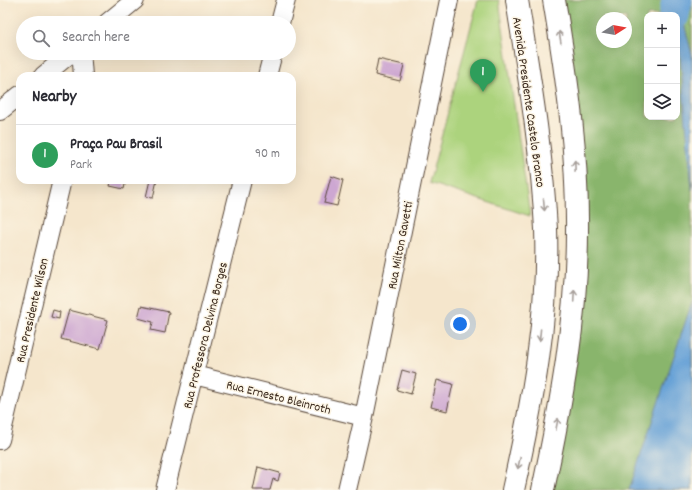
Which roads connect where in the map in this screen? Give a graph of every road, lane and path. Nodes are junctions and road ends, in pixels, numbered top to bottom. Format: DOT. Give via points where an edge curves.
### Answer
graph roads {
  1 [pos="135,0"];
  2 [pos="286,0"];
  3 [pos="449,0"];
  4 [pos="517,0"];
  5 [pos="554,0"];
  6 [pos="116,16"];
  7 [pos="282,16"];
  8 [pos="62,60"];
  9 [pos="81,60"];
  10 [pos="271,60"];
  11 [pos="48,72"];
  12 [pos="83,72"];
  13 [pos="268,72"];
  14 [pos="16,98"];
  15 [pos="0,111"];
  16 [pos="61,184"];
  17 [pos="241,184"];
  18 [pos="194,374"];
  19 [pos="364,417"];
  20 [pos="0,440"];
  21 [pos="165,490"];
  22 [pos="348,490"];
  23 [pos="513,490"];
  24 [pos="543,490"];
  1 -- 6 [label="street"];
  2 -- 7 [label="street"];
  3 -- 19 [label="street, Rua Milton Gavetti"];
  4 -- 23 [label="main road, Avenida Presidente Castelo Branco, one-way" via="537,128 546,229 544,297 537,368"];
  24 -- 5 [label="main road, one-way" via="572,330 577,232 575,154"];
  8 -- 11 [label="street"];
  9 -- 12 [label="street"];
  10 -- 13 [label="street"];
  14 -- 15 [label="street"];
  16 -- 20 [label="street, Rua Presidente Wilson"];
  17 -- 18 [label="street, Rua Professora Delvina Borges"];
  18 -- 19 [label="street, Rua Ernesto Bleinroth"];
  18 -- 21 [label="street, Rua Professora Delvina Borges"];
  19 -- 22 [label="street, Rua Milton Gavetti"];
}
